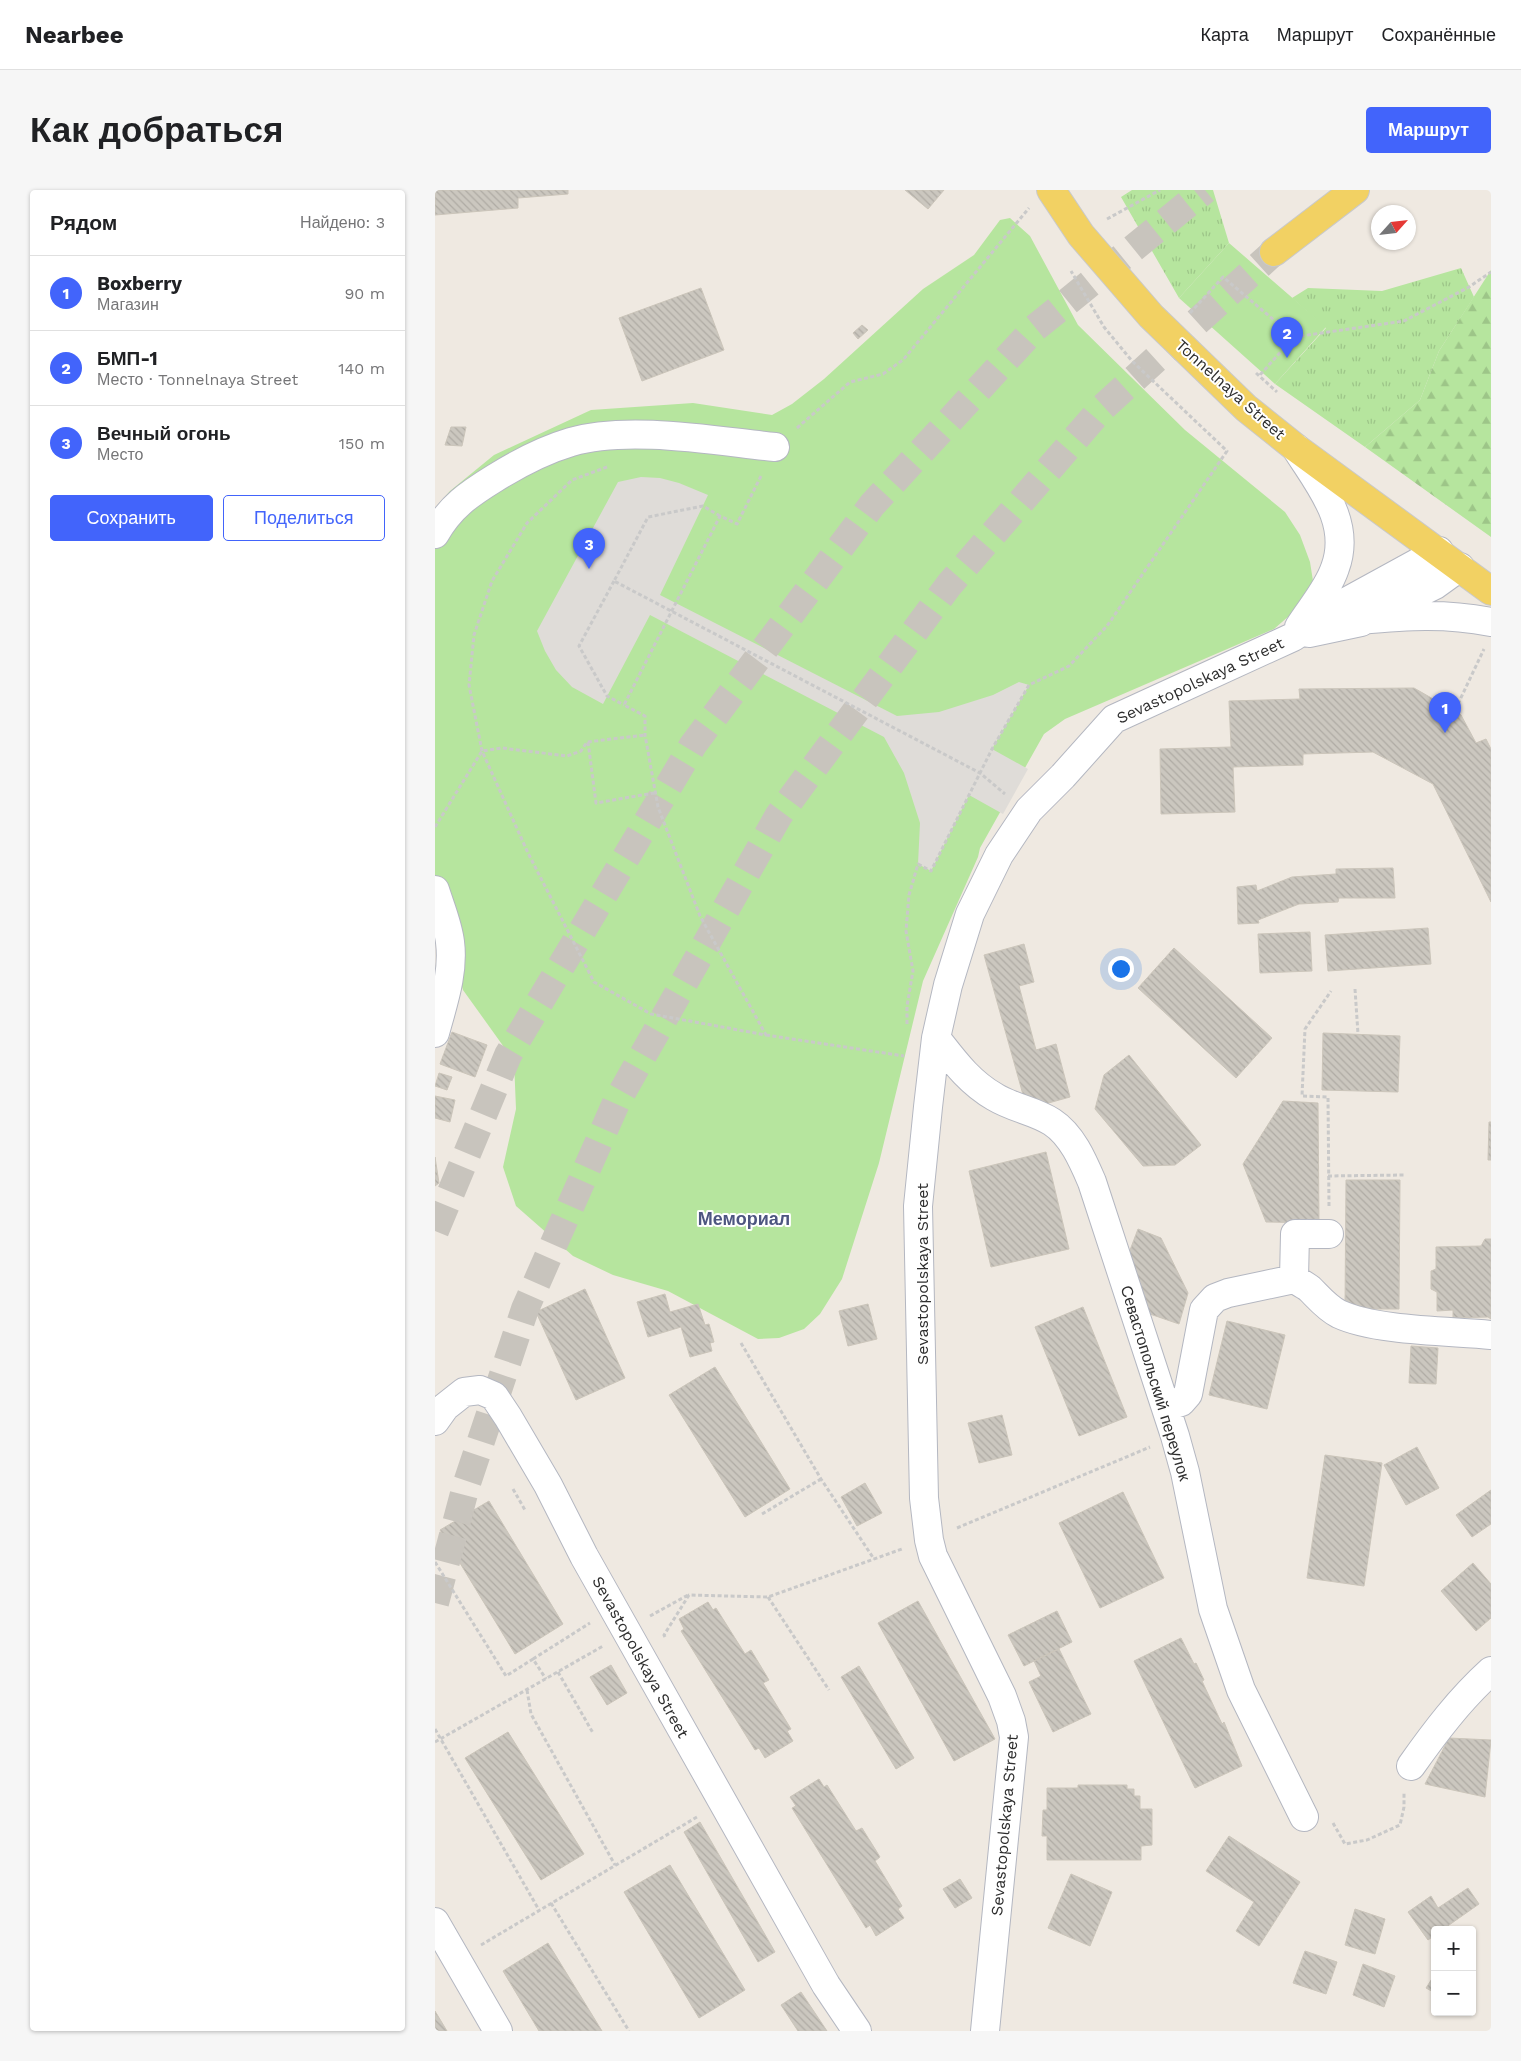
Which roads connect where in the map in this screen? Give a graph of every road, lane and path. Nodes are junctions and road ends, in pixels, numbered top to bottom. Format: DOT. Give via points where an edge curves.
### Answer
graph roads {
  1 [pos="1051,190"];
  2 [pos="1160,190"];
  3 [pos="1355,190"];
  4 [pos="1036,214"];
  5 [pos="1102,222"];
  6 [pos="1274,252"];
  7 [pos="1070,270"];
  8 [pos="1491,272"];
  9 [pos="1182,307"];
  10 [pos="1189,314"];
  11 [pos="1196,320"];
  12 [pos="1294,337"];
  13 [pos="1252,370"];
  14 [pos="1259,376"];
  15 [pos="1281,396"];
  16 [pos="775,447"];
  17 [pos="1296,448"];
  18 [pos="613,464"];
  19 [pos="720,516"];
  20 [pos="435,534"];
  21 [pos="1450,559"];
  22 [pos="614,581"];
  23 [pos="1491,591"];
  24 [pos="671,612"];
  25 [pos="1360,620"];
  26 [pos="1489,633"];
  27 [pos="1293,637"];
  28 [pos="624,704"];
  29 [pos="1458,704"];
  30 [pos="645,735"];
  31 [pos="587,742"];
  32 [pos="483,751"];
  33 [pos="980,773"];
  34 [pos="654,793"];
  35 [pos="435,827"];
  36 [pos="437,896"];
  37 [pos="911,965"];
  38 [pos="1355,989"];
  39 [pos="1331,991"];
  40 [pos="435,1033"];
  41 [pos="1358,1034"];
  42 [pos="766,1035"];
  43 [pos="936,1038"];
  44 [pos="907,1057"];
  45 [pos="1404,1175"];
  46 [pos="1328,1176"];
  47 [pos="1329,1234"];
  48 [pos="1293,1279"];
  49 [pos="1491,1335"];
  50 [pos="741,1343"];
  51 [pos="1166,1407"];
  52 [pos="435,1421"];
  53 [pos="1175,1436"];
  54 [pos="821,1479"];
  55 [pos="762,1514"];
  56 [pos="955,1529"];
  57 [pos="906,1547"];
  58 [pos="874,1559"];
  59 [pos="435,1562"];
  60 [pos="689,1595"];
  61 [pos="767,1597"];
  62 [pos="592,1622"];
  63 [pos="627,1631"];
  64 [pos="669,1644"];
  65 [pos="533,1659"];
  66 [pos="1491,1671"];
  67 [pos="558,1672"];
  68 [pos="546,1679"];
  69 [pos="527,1690"];
  70 [pos="829,1690"];
  71 [pos="435,1729"];
  72 [pos="593,1733"];
  73 [pos="441,1739"];
  74 [pos="435,1742"];
  75 [pos="1411,1766"];
  76 [pos="723,1802"];
  77 [pos="1304,1817"];
  78 [pos="1332,1821"];
  79 [pos="615,1865"];
  80 [pos="551,1903"];
  81 [pos="539,1910"];
  82 [pos="435,1922"];
  83 [pos="456,1959"];
  84 [pos="497,2031"];
  85 [pos="629,2031"];
  86 [pos="857,2031"];
  87 [pos="985,2031"];
  1 -- 17 [label="main road, Tonnelnaya Street" via="1081,235 1151,316 1246,408"];
  2 -- 5 [label="path"];
  3 -- 6 [label="main road"];
  4 -- 16 [label="path" via="1031,206 903,360 883,374 849,382"];
  7 -- 33 [label="path" via="1104,327 1132,361 1227,451 1107,626 1069,666 1029,685"];
  8 -- 12 [label="path" via="1404,321"];
  9 -- 10 [label="path"];
  10 -- 11 [label="path"];
  10 -- 12 [label="path" via="1223,277"];
  12 -- 14 [label="path"];
  13 -- 14 [label="path"];
  14 -- 15 [label="path"];
  16 -- 19 [label="path" via="737,524"];
  16 -- 20 [label="street" via="671,436 615,435 571,442 522,461 475,491 445,516"];
  17 -- 21 [label="main road, Tonnelnaya Street"];
  17 -- 27 [label="street, Sevastopolskaya Street" via="1335,513 1341,542 1335,569"];
  18 -- 32 [label="path" via="572,480 527,523 492,581 474,635 469,685"];
  19 -- 22 [label="path" via="703,506 648,517"];
  19 -- 24 [label="path"];
  21 -- 23 [label="main road, Tonnelnaya Street"];
  21 -- 25 [label="street, Sevastopolskaya Street" via="1435,585"];
  21 -- 27 [label="street, Sevastopolskaya Street" via="1344,603"];
  22 -- 24 [label="path"];
  22 -- 28 [label="path" via="579,646 607,696"];
  24 -- 28 [label="path"];
  24 -- 33 [label="path"];
  25 -- 26 [label="street, Sevastopolskaya Street" via="1418,615 1466,617"];
  25 -- 27 [label="street, Sevastopolskaya Street"];
  26 -- 29 [label="path"];
  27 -- 43 [label="street, Sevastopolskaya Street" via="1114,719 1029,810 999,855 970,914 947,984"];
  28 -- 30 [label="path" via="645,716"];
  30 -- 31 [label="path"];
  30 -- 34 [label="path"];
  31 -- 32 [label="path" via="581,751 567,756 502,748"];
  31 -- 34 [label="path" via="596,803"];
  32 -- 35 [label="path"];
  32 -- 42 [label="path" via="528,853 594,982 651,1014"];
  33 -- 37 [label="path" via="931,871 918,864 909,895 906,931"];
  34 -- 42 [label="path" via="700,916"];
  36 -- 40 [label="street" via="450,940 451,960 449,981"];
  38 -- 41 [label="path"];
  39 -- 46 [label="path" via="1305,1029 1302,1096 1328,1097"];
  42 -- 44 [label="path"];
  43 -- 51 [label="street, Севастопольский переулок" via="967,1078 996,1098 1052,1122 1081,1156"];
  43 -- 87 [label="street, Sevastopolskaya Street" via="918,1206 924,1498 933,1556 1002,1696 1014,1737"];
  45 -- 46 [label="path"];
  46 -- 47 [label="path"];
  47 -- 48 [label="street" via="1295,1234"];
  48 -- 49 [label="street" via="1309,1288 1337,1313 1353,1320"];
  48 -- 51 [label="street" via="1215,1298 1204,1310 1188,1394 1181,1402"];
  50 -- 54 [label="path"];
  51 -- 53 [label="street, Севастопольский переулок"];
  52 -- 63 [label="street, Sevastopolskaya Street" via="445,1407 464,1392 480,1390 493,1396 548,1485"];
  53 -- 56 [label="path"];
  53 -- 77 [label="street, Севастопольский переулок" via="1213,1609 1241,1690"];
  54 -- 55 [label="path"];
  54 -- 58 [label="path"];
  57 -- 58 [label="path"];
  58 -- 61 [label="path"];
  59 -- 65 [label="path" via="506,1676"];
  60 -- 61 [label="path"];
  60 -- 63 [label="path"];
  60 -- 64 [label="path" via="664,1635"];
  61 -- 70 [label="path"];
  62 -- 65 [label="path"];
  63 -- 67 [label="path"];
  63 -- 76 [label="street, Sevastopolskaya Street"];
  65 -- 68 [label="path"];
  66 -- 75 [label="street" via="1435,1732"];
  67 -- 68 [label="path"];
  67 -- 72 [label="path"];
  68 -- 69 [label="path"];
  69 -- 73 [label="path"];
  69 -- 79 [label="path" via="531,1714"];
  71 -- 73 [label="path"];
  73 -- 74 [label="path"];
  73 -- 81 [label="path"];
  75 -- 78 [label="path" via="1404,1789 1400,1825 1367,1840 1345,1844"];
  76 -- 79 [label="path"];
  76 -- 86 [label="street, Sevastopolskaya Street" via="827,1985"];
  79 -- 80 [label="path"];
  80 -- 81 [label="path"];
  80 -- 85 [label="path"];
  81 -- 83 [label="path"];
  82 -- 83 [label="street"];
  83 -- 84 [label="street"];
}
